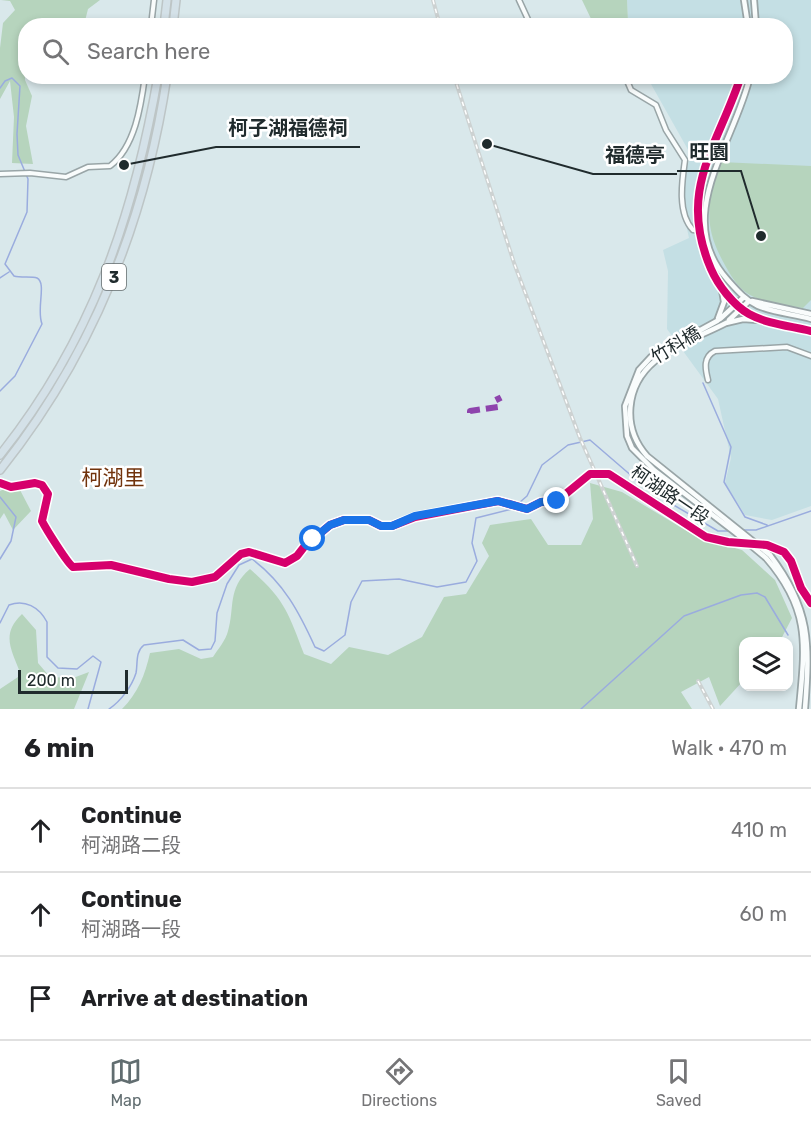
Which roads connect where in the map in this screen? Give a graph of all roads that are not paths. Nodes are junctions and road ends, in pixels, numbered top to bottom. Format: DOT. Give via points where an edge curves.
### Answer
graph roads {
  1 [pos="154,0"];
  2 [pos="167,0"];
  3 [pos="176,0"];
  4 [pos="519,0"];
  5 [pos="744,0"];
  6 [pos="754,0"];
  7 [pos="152,18"];
  8 [pos="165,18"];
  9 [pos="174,18"];
  10 [pos="527,18"];
  11 [pos="747,18"];
  12 [pos="755,18"];
  13 [pos="143,84"];
  14 [pos="156,84"];
  15 [pos="166,84"];
  16 [pos="628,84"];
  17 [pos="738,84"];
  18 [pos="747,84"];
  19 [pos="0,174"];
  20 [pos="705,230"];
  21 [pos="699,231"];
  22 [pos="718,283"];
  23 [pos="744,297"];
  24 [pos="749,301"];
  25 [pos="738,305"];
  26 [pos="742,309"];
  27 [pos="811,317"];
  28 [pos="717,321"];
  29 [pos="726,323"];
  30 [pos="778,323"];
  31 [pos="811,332"];
  32 [pos="811,356"];
  33 [pos="708,380"];
  34 [pos="1,453"];
  35 [pos="0,470"];
  36 [pos="1,484"];
  37 [pos="768,557"];
  38 [pos="811,603"];
  39 [pos="800,709"];
  40 [pos="805,709"];
  1 -- 7 [label="street"];
  2 -- 8 [label="highway"];
  3 -- 9 [label="highway"];
  4 -- 10 [label="street"];
  5 -- 11 [label="street"];
  6 -- 12 [label="street"];
  13 -- 19 [label="street" via="134,130 116,162 66,177"];
  14 -- 34 [label="highway, 3" via="134,192 112,259 61,365"];
  15 -- 35 [label="highway, 3" via="146,186 120,264 70,368"];
  16 -- 21 [label="street" via="631,90 656,105 685,160 681,187 688,225"];
  17 -- 21 [label="street" via="703,170 697,193"];
  18 -- 20 [label="street" via="706,196"];
  20 -- 21 [label="street"];
  20 -- 23 [label="street" via="721,272"];
  21 -- 22 [label="street"];
  22 -- 25 [label="street"];
  22 -- 28 [label="street" via="724,302"];
  23 -- 24 [label="street"];
  23 -- 25 [label="street, 竹科橋"];
  24 -- 26 [label="street"];
  24 -- 27 [label="street"];
  25 -- 26 [label="street"];
  25 -- 28 [label="street, 竹科橋"];
  26 -- 29 [label="street"];
  26 -- 30 [label="street"];
  28 -- 37 [label="street, 竹科橋, bridge" via="651,357 639,370 625,406 627,436 654,470"];
  29 -- 30 [label="street" via="743,319"];
  29 -- 37 [label="street, 竹科橋, bridge" via="654,361 634,390 629,421 633,436 647,456"];
  30 -- 31 [label="street"];
  32 -- 33 [label="street" via="787,347 715,351 707,357 705,365"];
  36 -- 38 [label="street, 柯湖路一段" via="11,487 35,483 46,490 42,521 63,558 73,567 111,565 192,582 215,577 241,554 249,552 285,563 330,525 344,520 369,520 392,526 415,516 498,501 527,509 541,502 557,501 590,474 609,474 706,537 767,545 784,552"];
  37 -- 39 [label="street" via="787,588 803,629"];
  37 -- 40 [label="street" via="787,578 807,621"];
}
